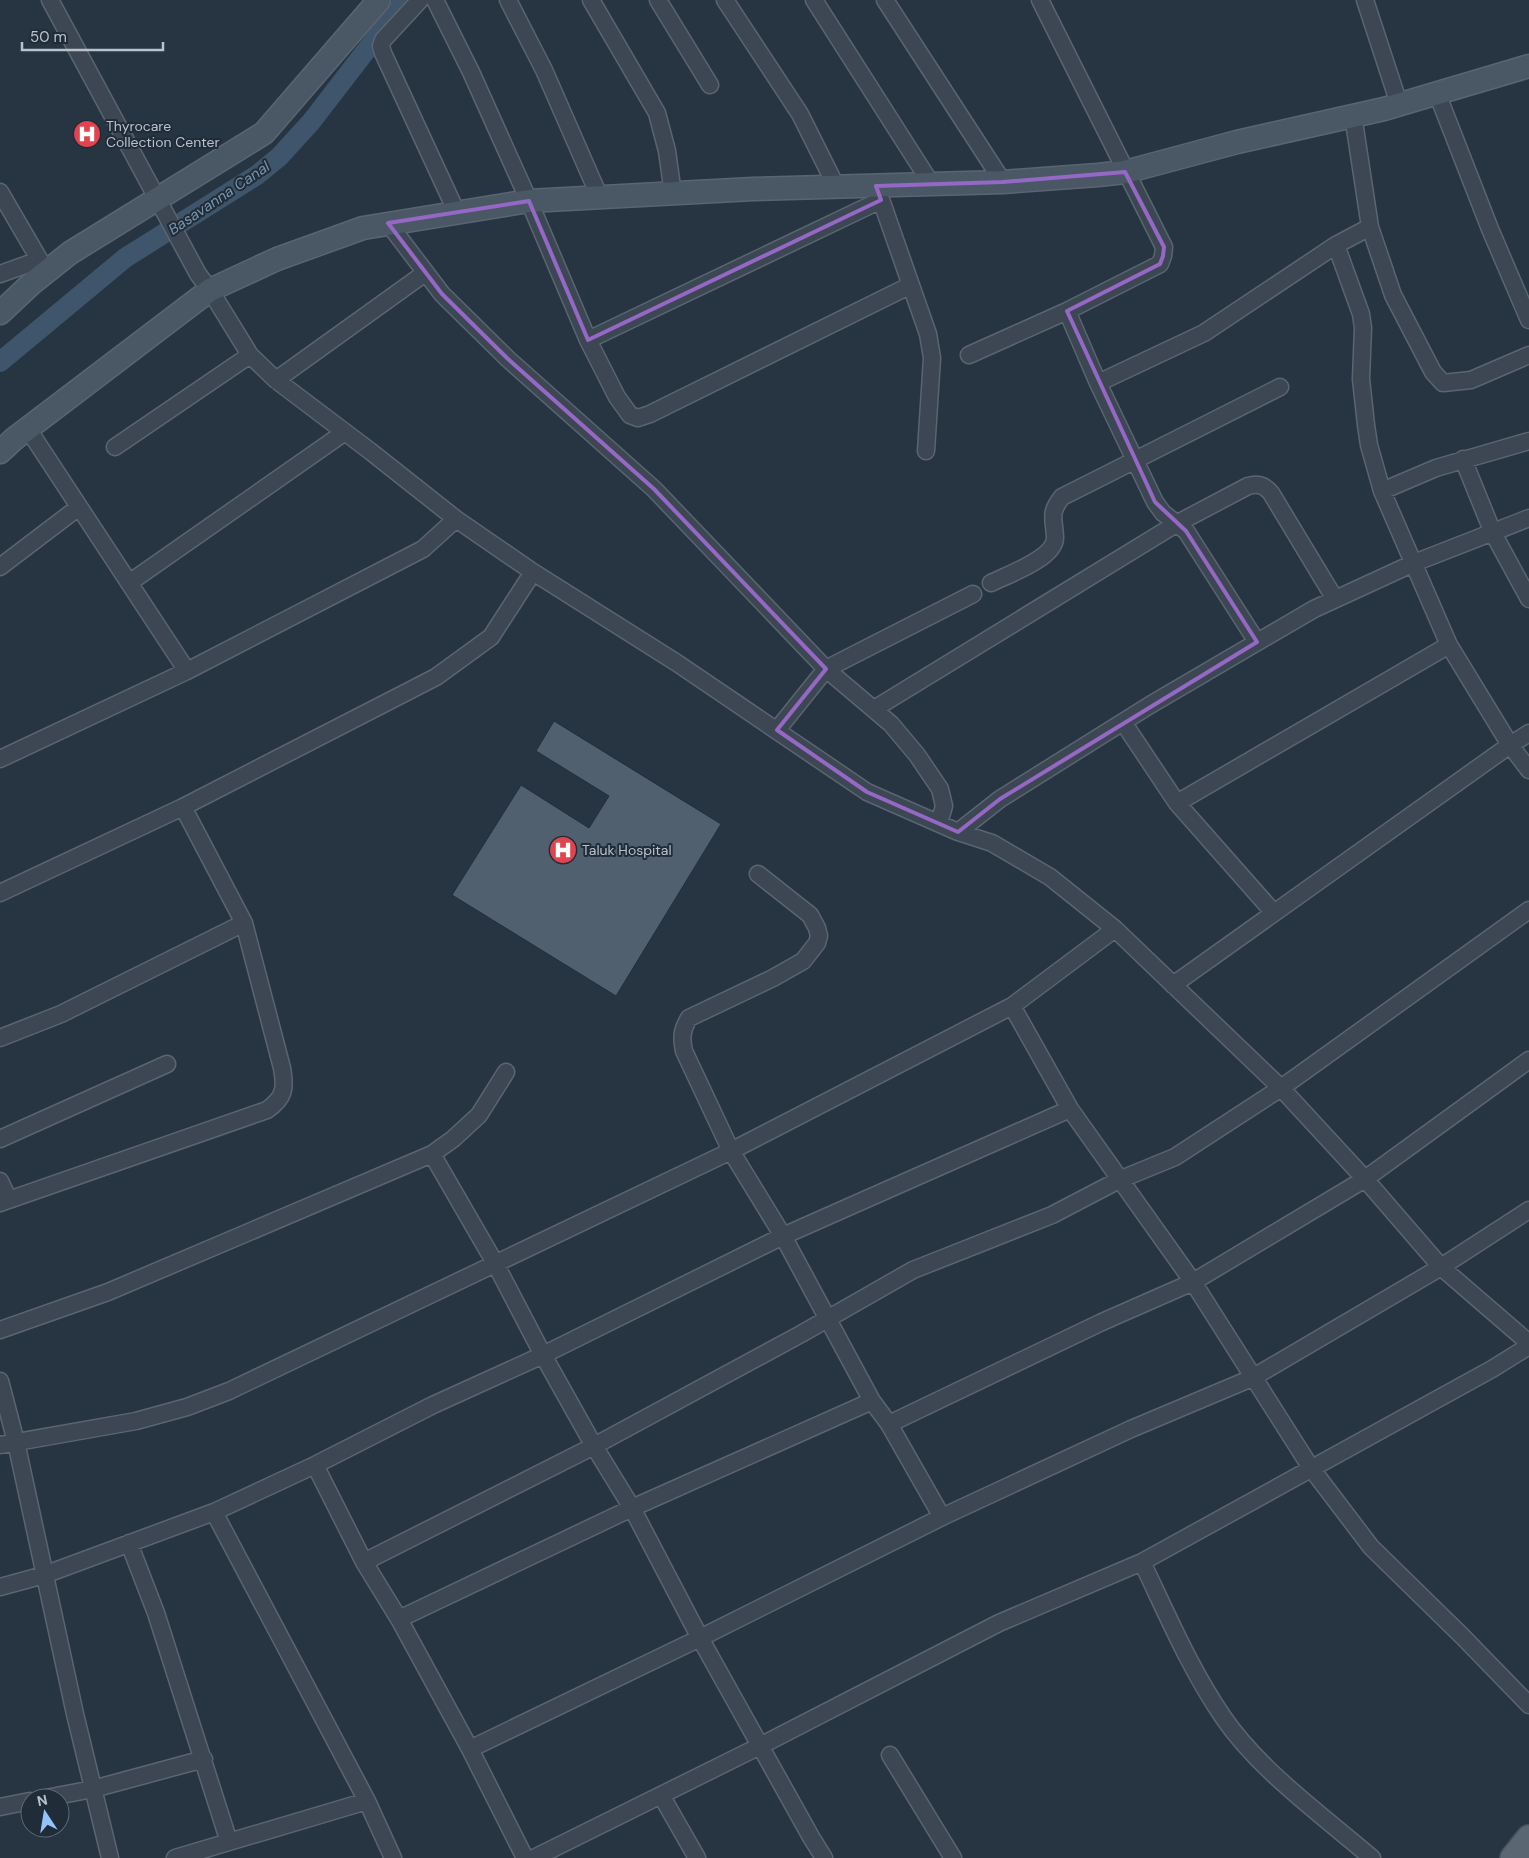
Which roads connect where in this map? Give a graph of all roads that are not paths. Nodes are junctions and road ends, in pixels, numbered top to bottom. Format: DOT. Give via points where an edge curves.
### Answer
graph roads {
  1 [pos="50,0"];
  2 [pos="379,0"];
  3 [pos="420,0"];
  4 [pos="435,0"];
  5 [pos="508,0"];
  6 [pos="591,0"];
  7 [pos="658,0"];
  8 [pos="725,0"];
  9 [pos="814,0"];
  10 [pos="885,0"];
  11 [pos="1040,0"];
  12 [pos="1365,0"];
  13 [pos="1529,66"];
  14 [pos="710,85"];
  15 [pos="1437,93"];
  16 [pos="1399,104"];
  17 [pos="1353,116"];
  18 [pos="1125,172"];
  19 [pos="1003,182"];
  20 [pos="932,185"];
  21 [pos="837,188"];
  22 [pos="0,192"];
  23 [pos="879,193"];
  24 [pos="673,194"];
  25 [pos="600,198"];
  26 [pos="529,201"];
  27 [pos="162,207"];
  28 [pos="457,213"];
  29 [pos="388,224"];
  30 [pos="1370,228"];
  31 [pos="1336,245"];
  32 [pos="42,266"];
  33 [pos="0,274"];
  34 [pos="426,274"];
  35 [pos="204,282"];
  36 [pos="911,285"];
  37 [pos="1067,311"];
  38 [pos="0,313"];
  39 [pos="1529,320"];
  40 [pos="588,340"];
  41 [pos="250,355"];
  42 [pos="970,355"];
  43 [pos="1529,355"];
  44 [pos="276,380"];
  45 [pos="1098,383"];
  46 [pos="1280,387"];
  47 [pos="28,429"];
  48 [pos="345,432"];
  49 [pos="1529,441"];
  50 [pos="115,447"];
  51 [pos="926,451"];
  52 [pos="0,452"];
  53 [pos="1462,459"];
  54 [pos="1135,460"];
  55 [pos="1382,491"];
  56 [pos="79,507"];
  57 [pos="1529,518"];
  58 [pos="456,519"];
  59 [pos="1176,524"];
  60 [pos="1493,533"];
  61 [pos="1414,563"];
  62 [pos="0,567"];
  63 [pos="533,572"];
  64 [pos="129,583"];
  65 [pos="991,583"];
  66 [pos="973,594"];
  67 [pos="1335,599"];
  68 [pos="1529,599"];
  69 [pos="1257,642"];
  70 [pos="1449,645"];
  71 [pos="826,669"];
  72 [pos="187,671"];
  73 [pos="874,709"];
  74 [pos="1123,722"];
  75 [pos="777,730"];
  76 [pos="1529,733"];
  77 [pos="1510,745"];
  78 [pos="0,759"];
  79 [pos="1529,770"];
  80 [pos="1177,803"];
  81 [pos="183,807"];
  82 [pos="939,823"];
  83 [pos="958,832"];
  84 [pos="758,874"];
  85 [pos="0,893"];
  86 [pos="1529,910"];
  87 [pos="1274,913"];
  88 [pos="244,923"];
  89 [pos="1115,929"];
  90 [pos="1173,985"];
  91 [pos="1012,1006"];
  92 [pos="0,1038"];
  93 [pos="1529,1060"];
  94 [pos="167,1064"];
  95 [pos="506,1072"];
  96 [pos="1281,1088"];
  97 [pos="1070,1109"];
  98 [pos="0,1139"];
  99 [pos="731,1151"];
  100 [pos="432,1154"];
  101 [pos="1365,1179"];
  102 [pos="1119,1180"];
  103 [pos="0,1181"];
  104 [pos="4,1201"];
  105 [pos="1529,1210"];
  106 [pos="783,1236"];
  107 [pos="495,1263"];
  108 [pos="1441,1267"];
  109 [pos="1193,1282"];
  110 [pos="828,1319"];
  111 [pos="0,1330"];
  112 [pos="1529,1344"];
  113 [pos="543,1354"];
  114 [pos="1252,1378"];
  115 [pos="0,1381"];
  116 [pos="872,1401"];
  117 [pos="889,1424"];
  118 [pos="16,1442"];
  119 [pos="0,1445"];
  120 [pos="594,1446"];
  121 [pos="315,1465"];
  122 [pos="1312,1468"];
  123 [pos="632,1508"];
  124 [pos="214,1512"];
  125 [pos="942,1517"];
  126 [pos="130,1543"];
  127 [pos="364,1562"];
  128 [pos="1142,1562"];
  129 [pos="44,1575"];
  130 [pos="0,1588"];
  131 [pos="399,1619"];
  132 [pos="700,1638"];
  133 [pos="1529,1705"];
  134 [pos="760,1746"];
  135 [pos="470,1749"];
  136 [pos="890,1755"];
  137 [pos="204,1759"];
  138 [pos="93,1788"];
  139 [pos="70,1793"];
  140 [pos="661,1795"];
  141 [pos="367,1801"];
  142 [pos="20,1803"];
  143 [pos="0,1807"];
  144 [pos="229,1842"];
  145 [pos="110,1858"];
  146 [pos="174,1858"];
  147 [pos="393,1858"];
  148 [pos="525,1858"];
  149 [pos="534,1858"];
  150 [pos="697,1858"];
  151 [pos="824,1858"];
  152 [pos="953,1858"];
  153 [pos="1372,1858"];
  1 -- 27 [label="street"];
  2 -- 27 [label="street" via="264,133"];
  3 -- 28 [label="street" via="383,40 383,53"];
  4 -- 26 [label="street"];
  5 -- 25 [label="street" via="544,70"];
  6 -- 24 [label="street" via="657,113"];
  7 -- 14 [label="street"];
  8 -- 21 [label="street" via="800,114"];
  9 -- 20 [label="street"];
  10 -- 19 [label="street"];
  11 -- 18 [label="street"];
  12 -- 16 [label="street"];
  13 -- 15 [label="street"];
  15 -- 16 [label="street"];
  15 -- 39 [label="street"];
  16 -- 17 [label="street"];
  17 -- 18 [label="street"];
  17 -- 30 [label="street"];
  18 -- 19 [label="street"];
  18 -- 37 [label="street" via="1164,247 1160,264"];
  19 -- 20 [label="street"];
  20 -- 23 [label="street"];
  21 -- 23 [label="street"];
  21 -- 24 [label="street"];
  22 -- 32 [label="street"];
  23 -- 36 [label="street"];
  23 -- 40 [label="street"];
  24 -- 25 [label="street"];
  25 -- 26 [label="street"];
  26 -- 28 [label="street"];
  26 -- 40 [label="street"];
  27 -- 32 [label="street"];
  27 -- 35 [label="street"];
  28 -- 29 [label="street"];
  29 -- 34 [label="street"];
  29 -- 35 [label="street" via="363,228"];
  30 -- 31 [label="street"];
  30 -- 43 [label="street" via="1393,296 1429,364 1443,383 1471,380"];
  31 -- 45 [label="street" via="1204,333"];
  31 -- 55 [label="street" via="1361,314 1361,379 1366,425"];
  32 -- 33 [label="street"];
  32 -- 38 [label="street"];
  34 -- 44 [label="street"];
  34 -- 71 [label="street" via="508,359 654,489"];
  35 -- 41 [label="street"];
  35 -- 47 [label="street"];
  36 -- 40 [label="street" via="638,418 630,415 617,397"];
  36 -- 51 [label="street" via="928,334 932,358"];
  37 -- 42 [label="street"];
  37 -- 45 [label="street"];
  41 -- 44 [label="street"];
  41 -- 50 [label="street"];
  44 -- 48 [label="street"];
  45 -- 54 [label="street"];
  46 -- 54 [label="street"];
  47 -- 52 [label="street"];
  47 -- 56 [label="street"];
  48 -- 58 [label="street"];
  48 -- 64 [label="street"];
  49 -- 53 [label="street"];
  53 -- 55 [label="street"];
  53 -- 60 [label="street"];
  54 -- 59 [label="street" via="1155,502"];
  54 -- 65 [label="street" via="1062,497 1052,514 1056,539 1049,552"];
  55 -- 61 [label="street"];
  56 -- 62 [label="street"];
  56 -- 64 [label="street"];
  57 -- 60 [label="street"];
  58 -- 63 [label="street"];
  58 -- 72 [label="street" via="423,549"];
  59 -- 67 [label="street" via="1248,486 1259,484 1266,487"];
  59 -- 69 [label="street" via="1186,531"];
  59 -- 73 [label="street"];
  60 -- 61 [label="street"];
  60 -- 68 [label="street"];
  61 -- 67 [label="street"];
  61 -- 70 [label="street"];
  63 -- 75 [label="street"];
  63 -- 81 [label="street" via="491,638 436,678"];
  64 -- 72 [label="street"];
  66 -- 71 [label="street"];
  67 -- 69 [label="street"];
  69 -- 74 [label="street"];
  70 -- 77 [label="street"];
  70 -- 80 [label="street"];
  71 -- 73 [label="street"];
  71 -- 75 [label="street"];
  72 -- 78 [label="street"];
  73 -- 82 [label="street" via="897,730 940,789 944,806"];
  74 -- 80 [label="street"];
  74 -- 83 [label="street" via="1000,799"];
  75 -- 82 [label="street" via="867,792"];
  76 -- 77 [label="street"];
  77 -- 79 [label="street"];
  77 -- 87 [label="street"];
  80 -- 87 [label="street"];
  81 -- 85 [label="street"];
  81 -- 88 [label="street"];
  82 -- 83 [label="street"];
  83 -- 89 [label="street" via="992,843 1050,877"];
  84 -- 99 [label="street" via="810,915 819,936 812,952 802,961 689,1018 682,1030 684,1051"];
  86 -- 96 [label="street"];
  87 -- 90 [label="street"];
  88 -- 92 [label="street" via="61,1014"];
  88 -- 104 [label="street" via="284,1082 283,1093 276,1104"];
  89 -- 90 [label="street"];
  89 -- 91 [label="street"];
  90 -- 96 [label="street"];
  91 -- 97 [label="street"];
  91 -- 99 [label="street"];
  93 -- 101 [label="street"];
  94 -- 98 [label="street"];
  95 -- 100 [label="street" via="479,1115"];
  96 -- 101 [label="street"];
  96 -- 102 [label="street" via="1175,1157"];
  97 -- 102 [label="street"];
  97 -- 106 [label="street"];
  99 -- 106 [label="street"];
  99 -- 107 [label="street"];
  100 -- 107 [label="street"];
  100 -- 111 [label="street" via="108,1292"];
  101 -- 108 [label="street"];
  101 -- 109 [label="street"];
  102 -- 109 [label="street"];
  102 -- 110 [label="street" via="1052,1215 913,1270"];
  103 -- 104 [label="street"];
  105 -- 108 [label="street"];
  106 -- 110 [label="street"];
  106 -- 113 [label="street"];
  107 -- 113 [label="street"];
  107 -- 118 [label="street" via="228,1391 187,1407 136,1422"];
  108 -- 112 [label="street"];
  108 -- 114 [label="street"];
  109 -- 114 [label="street"];
  109 -- 117 [label="street"];
  110 -- 116 [label="street"];
  110 -- 120 [label="street"];
  112 -- 122 [label="street"];
  113 -- 120 [label="street"];
  113 -- 121 [label="street"];
  114 -- 122 [label="street"];
  114 -- 125 [label="street" via="1131,1429"];
  115 -- 118 [label="street"];
  116 -- 117 [label="street"];
  116 -- 123 [label="street"];
  117 -- 125 [label="street"];
  118 -- 119 [label="street"];
  118 -- 129 [label="street"];
  120 -- 123 [label="street"];
  120 -- 127 [label="street"];
  121 -- 124 [label="street"];
  121 -- 127 [label="street"];
  122 -- 128 [label="street"];
  122 -- 133 [label="street" via="1370,1547"];
  123 -- 131 [label="street"];
  123 -- 132 [label="street"];
  124 -- 126 [label="street"];
  124 -- 141 [label="street"];
  125 -- 132 [label="street"];
  126 -- 129 [label="street"];
  126 -- 137 [label="street"];
  127 -- 131 [label="street"];
  128 -- 134 [label="street" via="999,1623"];
  128 -- 153 [label="street" via="1193,1667 1223,1717 1278,1778"];
  129 -- 130 [label="street"];
  129 -- 138 [label="street"];
  131 -- 135 [label="street"];
  132 -- 134 [label="street"];
  132 -- 135 [label="street"];
  134 -- 140 [label="street"];
  134 -- 151 [label="street"];
  135 -- 148 [label="street"];
  136 -- 152 [label="street"];
  137 -- 138 [label="street"];
  137 -- 144 [label="street"];
  138 -- 139 [label="street"];
  138 -- 145 [label="street"];
  140 -- 149 [label="street"];
  140 -- 150 [label="street"];
  141 -- 144 [label="street"];
  141 -- 147 [label="street"];
  142 -- 143 [label="street"];
  144 -- 146 [label="street"];
}
